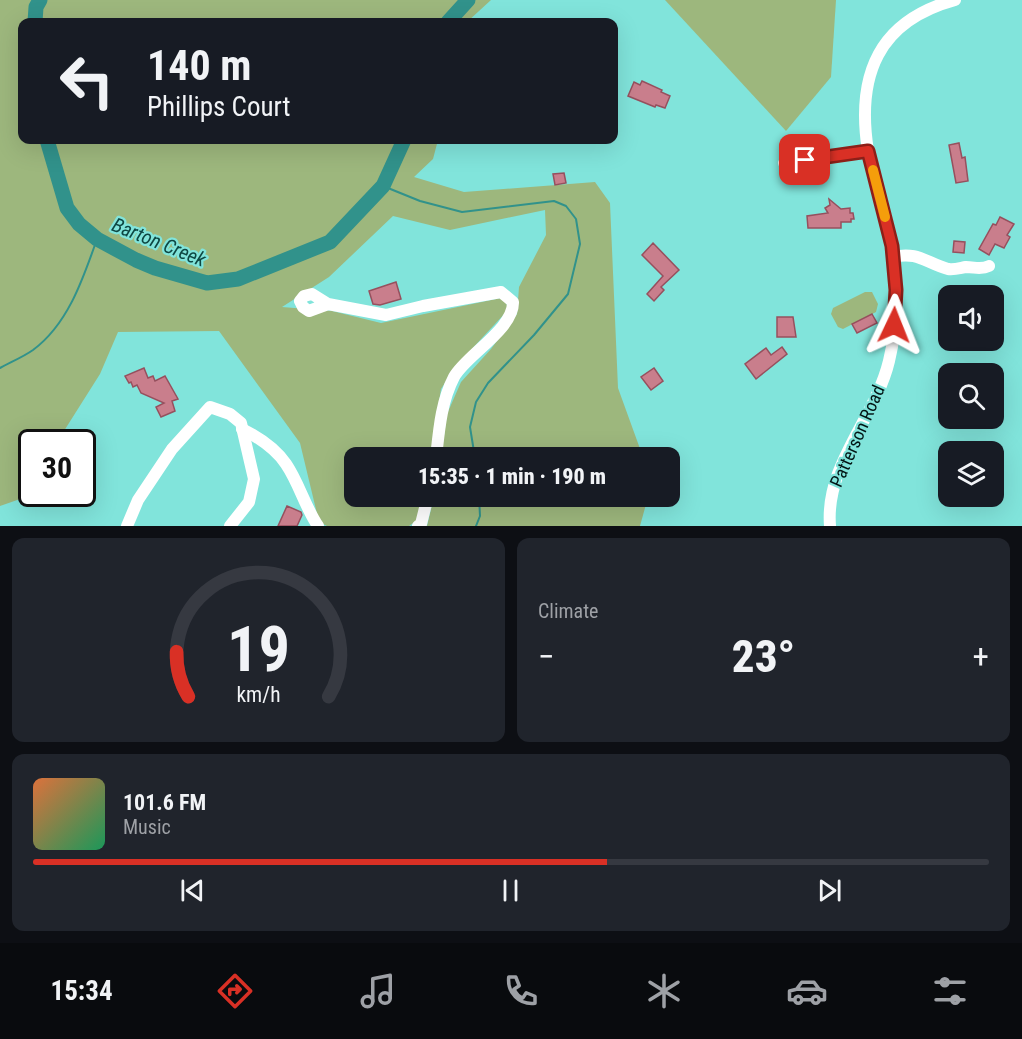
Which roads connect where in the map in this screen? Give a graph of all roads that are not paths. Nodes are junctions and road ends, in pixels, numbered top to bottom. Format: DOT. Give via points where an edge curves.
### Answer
graph roads {
  1 [pos="955,0"];
  2 [pos="868,151"];
  3 [pos="784,163"];
  4 [pos="893,257"];
  5 [pos="989,266"];
  6 [pos="328,304"];
  7 [pos="242,429"];
  8 [pos="437,447"];
  9 [pos="425,507"];
  10 [pos="315,524"];
  11 [pos="127,526"];
  12 [pos="230,526"];
  13 [pos="418,526"];
  14 [pos="830,526"];
  1 -- 2 [label="street, Patterson Road" via="912,17 890,36 875,61 865,90"];
  2 -- 3 [label="street"];
  2 -- 4 [label="street, Patterson Road"];
  4 -- 5 [label="street" via="918,256 949,269"];
  4 -- 14 [label="street, Patterson Road" via="896,290 889,362 874,403 835,479 828,506"];
  6 -- 8 [label="street" via="386,315 501,292 513,302 495,336 455,375 442,409"];
  7 -- 10 [label="street" via="261,439 285,463"];
  7 -- 11 [label="street" via="230,414 210,407 172,449 138,500"];
  7 -- 12 [label="street" via="254,479 249,502"];
  9 -- 13 [label="street"];
}
